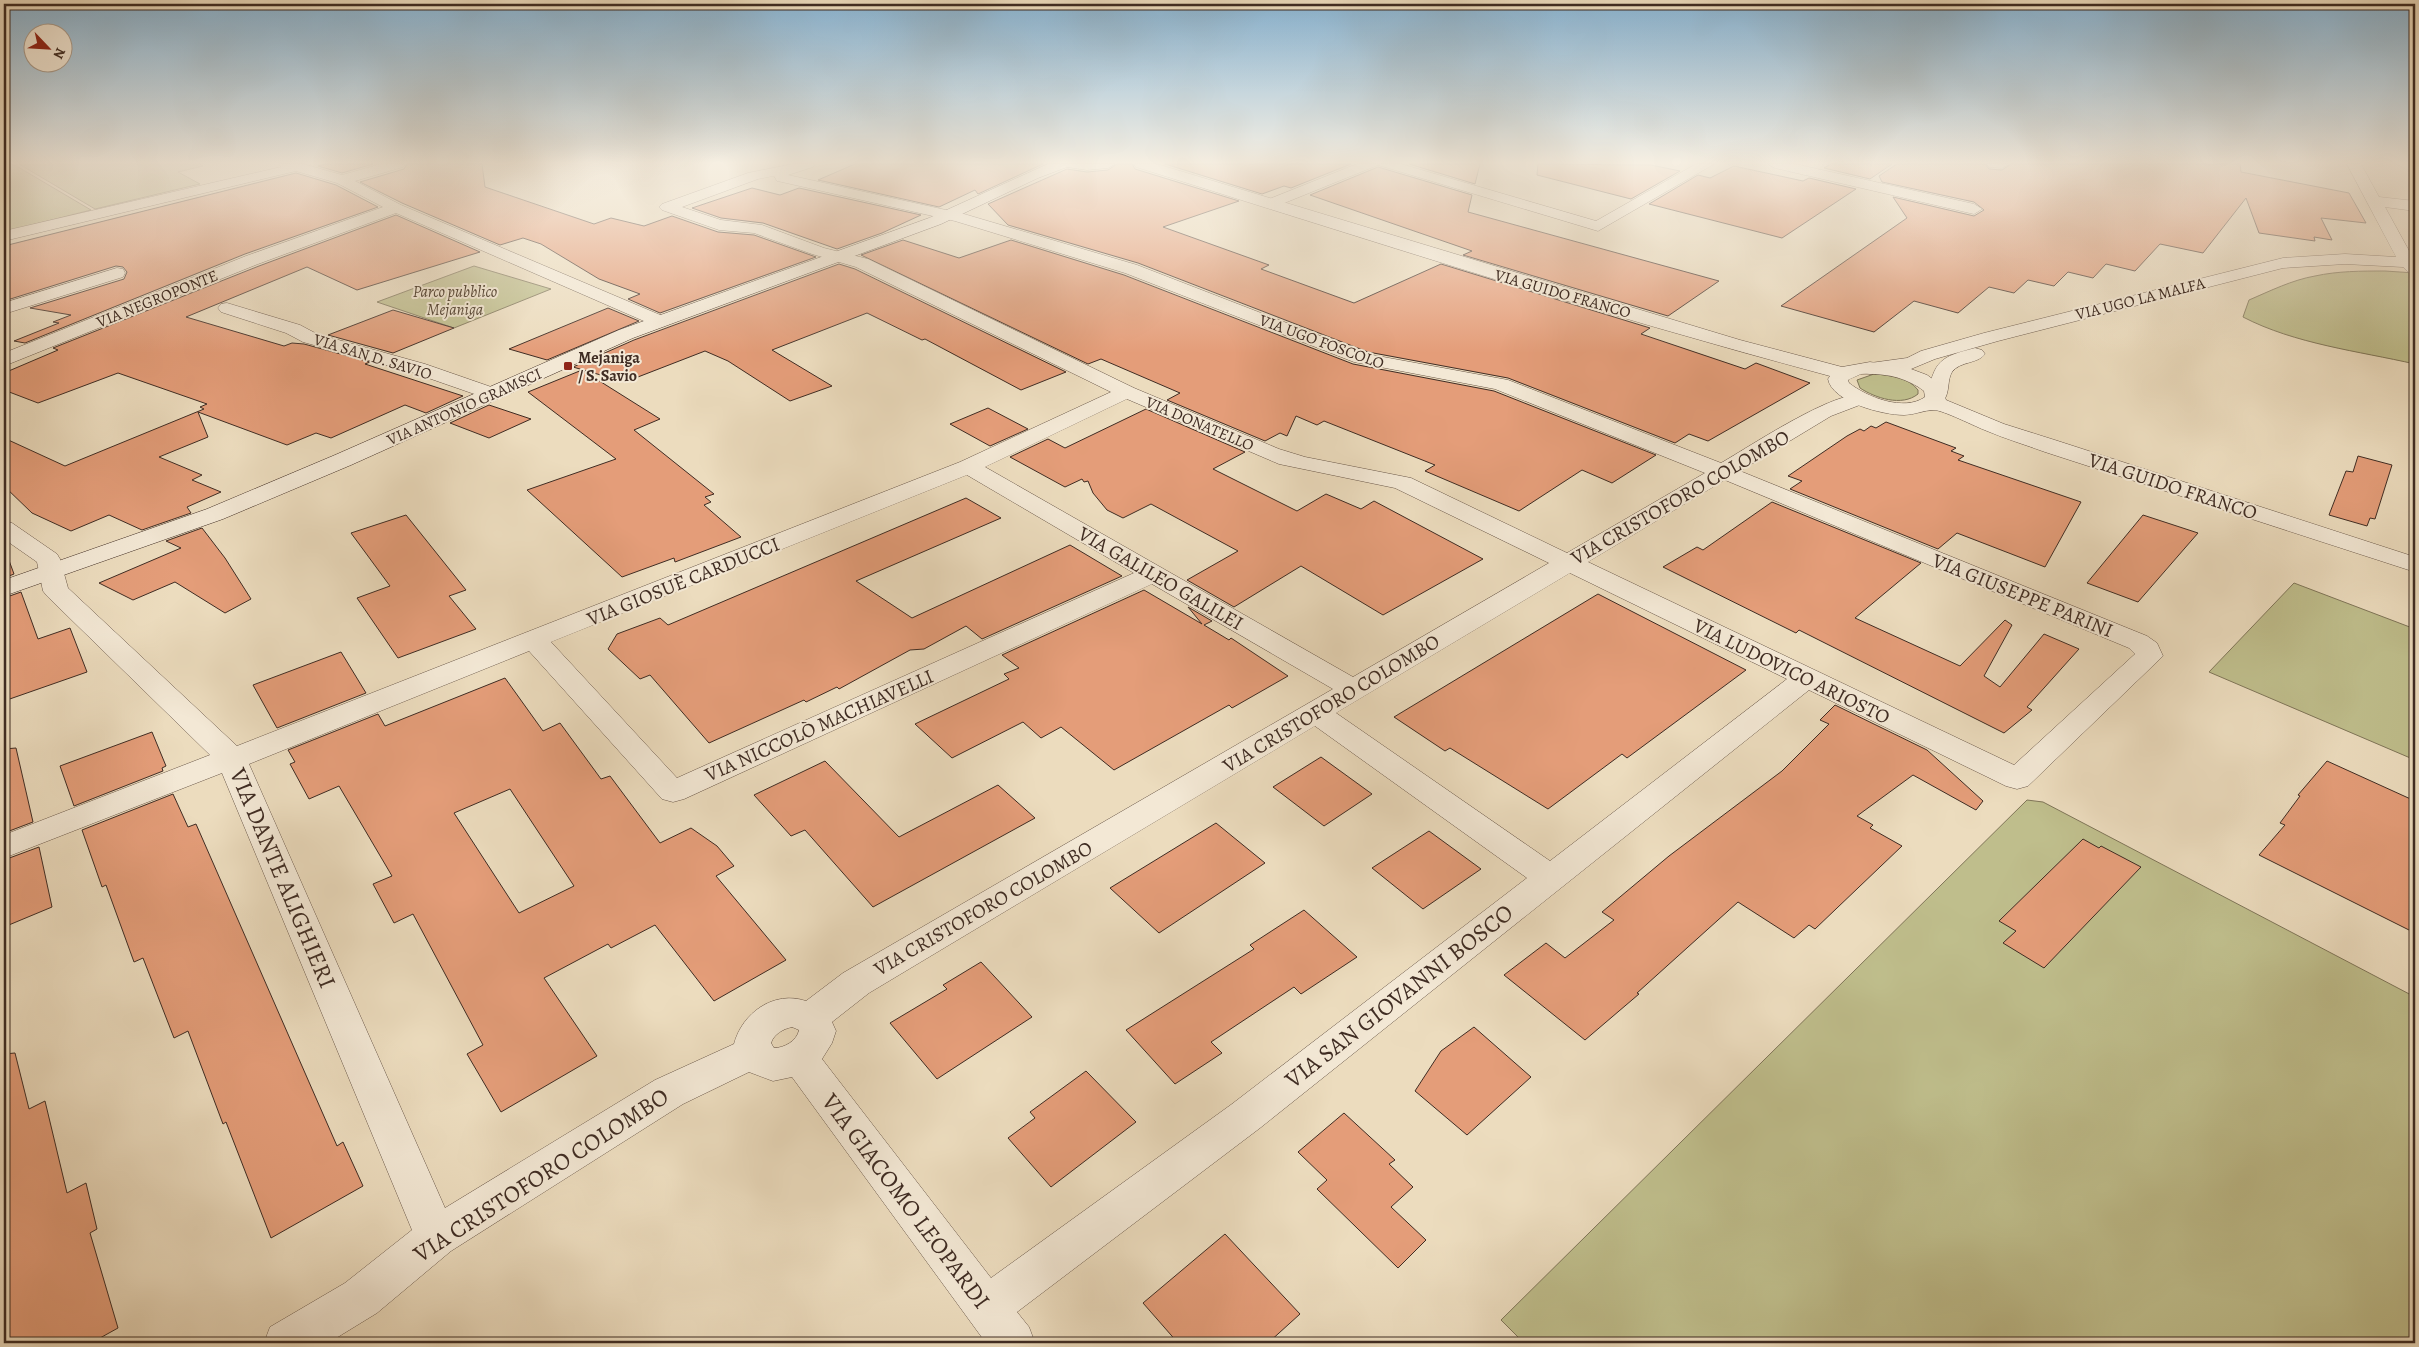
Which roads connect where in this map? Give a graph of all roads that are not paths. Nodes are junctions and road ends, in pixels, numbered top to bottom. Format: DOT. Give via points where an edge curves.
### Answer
graph roads {
  1 [pos="41,227"];
  2 [pos="344,227"];
  3 [pos="440,227"];
  4 [pos="742,227"];
  5 [pos="919,227"];
  6 [pos="990,227"];
  7 [pos="1348,227"];
  8 [pos="2390,227"];
  9 [pos="4,236"];
  10 [pos="840,257"];
  11 [pos="2413,266"];
  12 [pos="117,273"];
  13 [pos="2144,297"];
  14 [pos="2177,303"];
  15 [pos="227,308"];
  16 [pos="4,309"];
  17 [pos="659,321"];
  18 [pos="4,360"];
  19 [pos="1870,368"];
  20 [pos="1843,373"];
  21 [pos="1127,392"];
  22 [pos="490,393"];
  23 [pos="1858,399"];
  24 [pos="1935,399"];
  25 [pos="968,467"];
  26 [pos="1723,472"];
  27 [pos="4,528"];
  28 [pos="1568,562"];
  29 [pos="2415,565"];
  30 [pos="52,573"];
  31 [pos="1153,574"];
  32 [pos="4,588"];
  33 [pos="534,640"];
  34 [pos="1806,678"];
  35 [pos="1354,689"];
  36 [pos="1315,712"];
  37 [pos="232,758"];
  38 [pos="2016,779"];
  39 [pos="4,847"];
  40 [pos="1549,877"];
  41 [pos="811,1018"];
  42 [pos="754,1052"];
  43 [pos="799,1058"];
  44 [pos="436,1237"];
  45 [pos="988,1307"];
  46 [pos="286,1343"];
  47 [pos="1013,1343"];
  1 -- 9 [label="street"];
  2 -- 18 [label="street, VIA NEGROPONTE" via="252,260"];
  3 -- 17 [label="street"];
  4 -- 10 [label="street, VIA DONATELLO" via="756,228"];
  5 -- 10 [label="street, VIA ANTONIO GRAMSCI"];
  6 -- 26 [label="street, VIA UGO FOSCOLO" via="1131,269 1360,358 1394,367 1468,376 1501,384"];
  7 -- 20 [label="street, VIA GUIDO FRANCO" via="1733,344"];
  8 -- 11 [label="street"];
  10 -- 17 [label="street, VIA ANTONIO GRAMSCI"];
  10 -- 21 [label="street, VIA DONATELLO" via="862,263"];
  11 -- 13 [label="street, VIA UGO LA MALFA" via="2345,259 2284,263"];
  11 -- 14 [label="street, VIA UGO LA MALFA" via="2323,269 2291,274"];
  12 -- 16 [label="street"];
  13 -- 14 [label="street"];
  13 -- 19 [label="street, VIA UGO LA MALFA" via="1991,337 1911,363"];
  14 -- 24 [label="street, VIA UGO LA MALFA" via="1956,360 1943,370"];
  15 -- 22 [label="street, VIA SAN D. SAVIO" via="293,328 310,338 418,368"];
  17 -- 22 [label="street, VIA ANTONIO GRAMSCI"];
  19 -- 20 [label="street, VIA GUIDO FRANCO"];
  19 -- 24 [label="street, VIA GUIDO FRANCO" via="1915,376 1934,389"];
  20 -- 23 [label="street" via="1838,379 1839,385"];
  21 -- 25 [label="street, VIA GIOSUÈ CARDUCCI"];
  21 -- 28 [label="street, VIA DONATELLO" via="1294,463 1403,483"];
  22 -- 30 [label="street, VIA ANTONIO GRAMSCI" via="278,488"];
  23 -- 24 [label="street" via="1901,409 1914,408"];
  23 -- 26 [label="street, VIA CRISTOFORO COLOMBO" via="1824,412"];
  24 -- 29 [label="street, VIA GUIDO FRANCO" via="2025,437"];
  25 -- 31 [label="street, VIA GALILEO GALILEI"];
  25 -- 33 [label="street, VIA GIOSUÈ CARDUCCI"];
  26 -- 28 [label="street, VIA CRISTOFORO COLOMBO"];
  26 -- 38 [label="street, VIA GIUSEPPE PARINI" via="2138,642 2148,649 2150,656"];
  27 -- 30 [label="street, VIA DANTE ALIGHIERI" via="48,559"];
  28 -- 34 [label="street, VIA LUDOVICO ARIOSTO"];
  28 -- 35 [label="street, VIA CRISTOFORO COLOMBO"];
  30 -- 32 [label="street, VIA ANTONIO GRAMSCI"];
  30 -- 37 [label="street, VIA DANTE ALIGHIERI" via="56,591"];
  31 -- 33 [label="street, VIA NICCOLÒ MACHIAVELLI" via="673,792"];
  31 -- 35 [label="street, VIA GALILEO GALILEI"];
  33 -- 37 [label="street, VIA GIOSUÈ CARDUCCI"];
  34 -- 38 [label="street, VIA LUDOVICO ARIOSTO"];
  34 -- 40 [label="street, VIA SAN GIOVANNI BOSCO"];
  35 -- 36 [label="street, VIA CRISTOFORO COLOMBO"];
  36 -- 40 [label="street"];
  36 -- 41 [label="street, VIA CRISTOFORO COLOMBO" via="856,983"];
  37 -- 39 [label="street, VIA GIOSUÈ CARDUCCI"];
  37 -- 44 [label="street, VIA DANTE ALIGHIERI"];
  40 -- 45 [label="street, VIA SAN GIOVANNI BOSCO" via="1246,1116"];
  41 -- 42 [label="street" via="795,1012 766,1021 754,1036"];
  41 -- 43 [label="street" via="818,1030 817,1038"];
  42 -- 43 [label="street" via="766,1063"];
  42 -- 44 [label="street, VIA CRISTOFORO COLOMBO" via="669,1092"];
  43 -- 45 [label="street, VIA GIACOMO LEOPARDI"];
  44 -- 46 [label="street, VIA CRISTOFORO COLOMBO" via="361,1298"];
  45 -- 47 [label="street, VIA GIACOMO LEOPARDI"];
}
